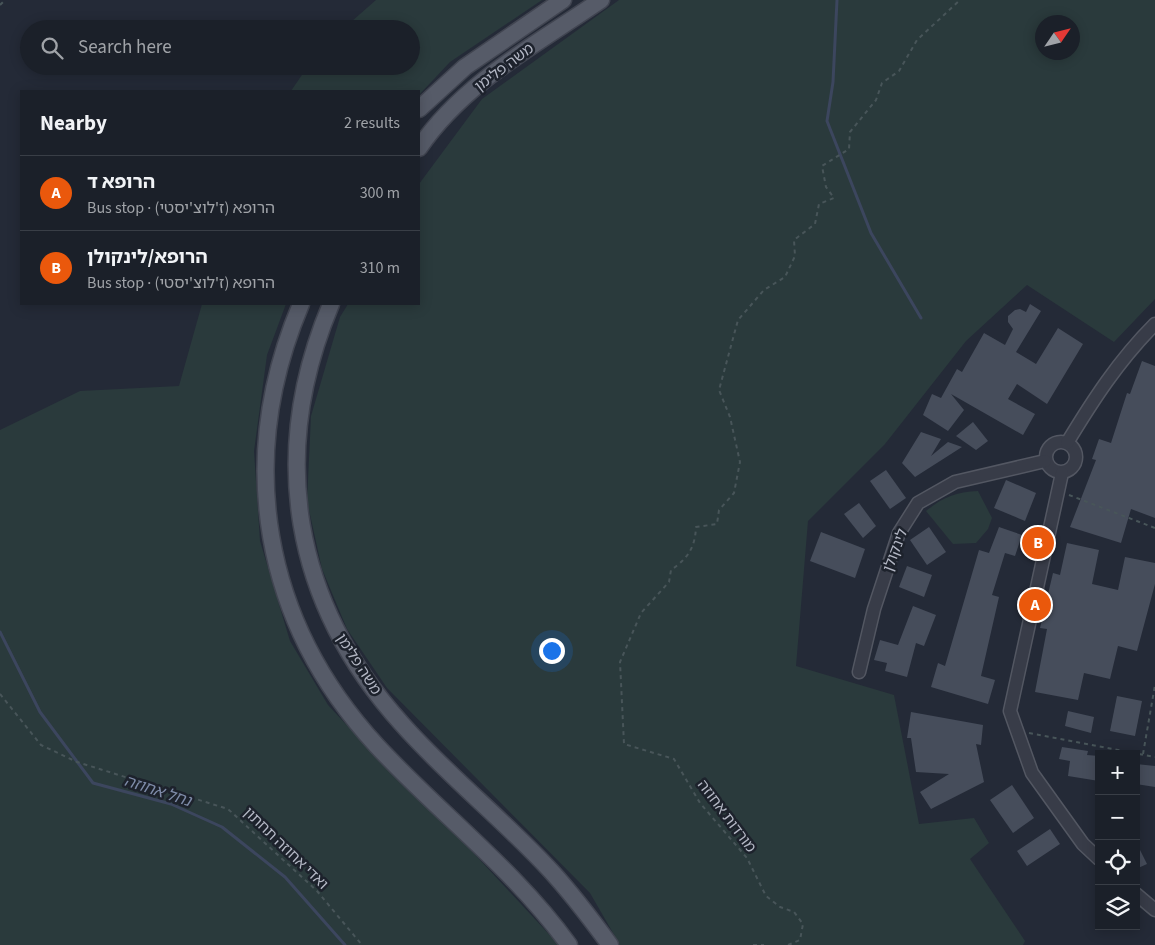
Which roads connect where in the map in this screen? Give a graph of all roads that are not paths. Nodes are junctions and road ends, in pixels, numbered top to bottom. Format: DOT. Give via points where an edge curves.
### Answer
graph roads {
  1 [pos="563,0"];
  2 [pos="601,0"];
  3 [pos="420,108"];
  4 [pos="420,147"];
  5 [pos="301,305"];
  6 [pos="331,305"];
  7 [pos="1155,324"];
  8 [pos="1067,443"];
  9 [pos="1046,461"];
  10 [pos="1062,473"];
  11 [pos="859,672"];
  12 [pos="1095,855"];
  13 [pos="1140,897"];
  14 [pos="1155,910"];
  15 [pos="569,945"];
  16 [pos="610,945"];
  1 -- 3 [label="main road, משה פלימן" via="465,67"];
  2 -- 4 [label="main road, משה פלימן" via="488,77 451,110"];
  5 -- 15 [label="main road" via="278,370 264,455 267,511 274,556 300,630 329,685 361,727 524,891"];
  6 -- 16 [label="main road, משה פלימן" via="301,402 296,449 298,502 305,544 329,614 357,667 387,707 550,870"];
  7 -- 8 [label="street" via="1129,350 1101,387"];
  8 -- 9 [label="street" via="1050,446 1045,455"];
  8 -- 10 [label="street" via="1075,451 1076,461 1072,468"];
  9 -- 10 [label="street" via="1051,470"];
  9 -- 11 [label="street, לינקולן" via="955,482 918,503 899,534 874,609"];
  10 -- 12 [label="street" via="1010,711 1032,772 1083,844"];
  13 -- 14 [label="street"];
}
